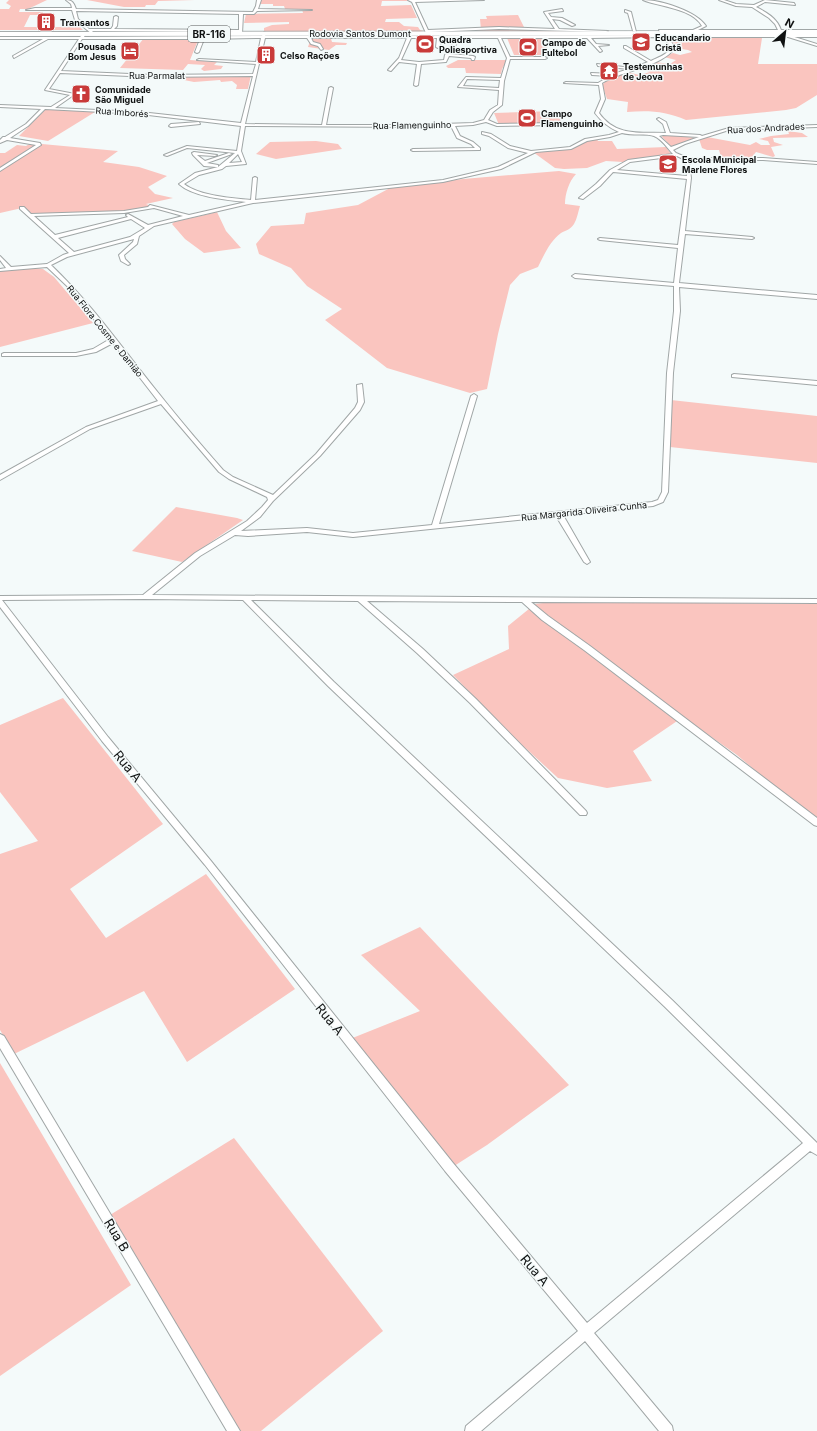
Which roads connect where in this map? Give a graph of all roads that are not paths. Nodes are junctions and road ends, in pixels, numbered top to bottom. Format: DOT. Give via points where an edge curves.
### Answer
graph roads {
  1 [pos="64,0"];
  2 [pos="69,0"];
  3 [pos="259,0"];
  4 [pos="482,0"];
  5 [pos="645,0"];
  6 [pos="721,0"];
  7 [pos="412,1"];
  8 [pos="766,1"];
  9 [pos="794,4"];
  10 [pos="754,6"];
  11 [pos="35,9"];
  12 [pos="74,10"];
  13 [pos="99,10"];
  14 [pos="255,10"];
  15 [pos="310,10"];
  16 [pos="562,10"];
  17 [pos="626,11"];
  18 [pos="241,13"];
  19 [pos="97,16"];
  20 [pos="559,16"];
  21 [pos="116,17"];
  22 [pos="550,18"];
  23 [pos="555,18"];
  24 [pos="573,25"];
  25 [pos="112,30"];
  26 [pos="558,30"];
  27 [pos="694,30"];
  28 [pos="634,31"];
  29 [pos="240,32"];
  30 [pos="428,32"];
  31 [pos="780,32"];
  32 [pos="817,32"];
  33 [pos="665,33"];
  34 [pos="0,34"];
  35 [pos="30,34"];
  36 [pos="86,34"];
  37 [pos="263,35"];
  38 [pos="460,36"];
  39 [pos="588,36"];
  40 [pos="789,36"];
  41 [pos="817,36"];
  42 [pos="47,37"];
  43 [pos="439,37"];
  44 [pos="498,37"];
  45 [pos="0,38"];
  46 [pos="14,38"];
  47 [pos="202,38"];
  48 [pos="309,38"];
  49 [pos="409,38"];
  50 [pos="595,45"];
  51 [pos="607,45"];
  52 [pos="817,45"];
  53 [pos="625,47"];
  54 [pos="438,48"];
  55 [pos="321,49"];
  56 [pos="600,51"];
  57 [pos="197,52"];
  58 [pos="447,55"];
  59 [pos="14,57"];
  60 [pos="509,58"];
  61 [pos="545,58"];
  62 [pos="473,59"];
  63 [pos="198,60"];
  64 [pos="399,61"];
  65 [pos="651,62"];
  66 [pos="258,63"];
  67 [pos="419,63"];
  68 [pos="598,65"];
  69 [pos="634,68"];
  70 [pos="390,70"];
  71 [pos="59,72"];
  72 [pos="592,74"];
  73 [pos="255,75"];
  74 [pos="615,76"];
  75 [pos="502,79"];
  76 [pos="566,83"];
  77 [pos="600,84"];
  78 [pos="416,85"];
  79 [pos="331,88"];
  80 [pos="500,89"];
  81 [pos="0,106"];
  82 [pos="44,108"];
  83 [pos="52,108"];
  84 [pos="659,119"];
  85 [pos="486,121"];
  86 [pos="222,123"];
  87 [pos="187,124"];
  88 [pos="470,124"];
  89 [pos="561,124"];
  90 [pos="243,125"];
  91 [pos="453,125"];
  92 [pos="324,126"];
  93 [pos="817,126"];
  94 [pos="621,132"];
  95 [pos="0,133"];
  96 [pos="12,134"];
  97 [pos="668,134"];
  98 [pos="655,135"];
  99 [pos="704,136"];
  100 [pos="0,137"];
  101 [pos="6,138"];
  102 [pos="0,142"];
  103 [pos="671,149"];
  104 [pos="413,150"];
  105 [pos="238,152"];
  106 [pos="530,152"];
  107 [pos="230,154"];
  108 [pos="166,155"];
  109 [pos="677,155"];
  110 [pos="690,159"];
  111 [pos="204,163"];
  112 [pos="817,163"];
  113 [pos="225,165"];
  114 [pos="219,166"];
  115 [pos="0,170"];
  116 [pos="612,172"];
  117 [pos="255,178"];
  118 [pos="689,178"];
  119 [pos="581,198"];
  120 [pos="253,202"];
  121 [pos="145,204"];
  122 [pos="154,207"];
  123 [pos="22,208"];
  124 [pos="124,212"];
  125 [pos="29,215"];
  126 [pos="189,216"];
  127 [pos="132,217"];
  128 [pos="149,228"];
  129 [pos="682,232"];
  130 [pos="137,236"];
  131 [pos="54,237"];
  132 [pos="752,238"];
  133 [pos="600,239"];
  134 [pos="680,247"];
  135 [pos="73,254"];
  136 [pos="0,257"];
  137 [pos="128,264"];
  138 [pos="48,265"];
  139 [pos="10,268"];
  140 [pos="0,270"];
  141 [pos="575,276"];
  142 [pos="676,284"];
  143 [pos="817,296"];
  144 [pos="113,340"];
  145 [pos="4,355"];
  146 [pos="734,376"];
  147 [pos="817,383"];
  148 [pos="360,385"];
  149 [pos="474,396"];
  150 [pos="162,402"];
  151 [pos="0,478"];
  152 [pos="271,500"];
  153 [pos="558,513"];
  154 [pos="435,526"];
  155 [pos="235,533"];
  156 [pos="587,562"];
  157 [pos="145,597"];
  158 [pos="244,597"];
  159 [pos="0,598"];
  160 [pos="361,599"];
  161 [pos="525,600"];
  162 [pos="805,601"];
  163 [pos="817,601"];
  164 [pos="0,602"];
  165 [pos="817,608"];
  166 [pos="583,813"];
  167 [pos="817,823"];
  168 [pos="0,1039"];
  169 [pos="814,1147"];
  170 [pos="586,1332"];
  171 [pos="234,1431"];
  172 [pos="471,1431"];
  173 [pos="667,1431"];
  1 -- 2 [label="street"];
  2 -- 12 [label="street"];
  3 -- 14 [label="street"];
  4 -- 7 [label="street"];
  5 -- 27 [label="street" via="678,9 702,22 704,26"];
  6 -- 10 [label="street"];
  7 -- 30 [label="street"];
  8 -- 9 [label="street"];
  8 -- 10 [label="street"];
  10 -- 31 [label="street" via="768,15"];
  11 -- 12 [label="street"];
  12 -- 13 [label="street"];
  12 -- 36 [label="street" via="76,19"];
  13 -- 18 [label="street"];
  13 -- 19 [label="street"];
  14 -- 15 [label="street"];
  14 -- 18 [label="street" via="254,13"];
  16 -- 22 [label="street" via="546,12"];
  17 -- 28 [label="street" via="629,12"];
  18 -- 29 [label="street"];
  20 -- 23 [label="street" via="561,17"];
  21 -- 25 [label="street"];
  22 -- 23 [label="street"];
  22 -- 26 [label="street"];
  23 -- 24 [label="street"];
  25 -- 29 [label="street"];
  25 -- 36 [label="street"];
  26 -- 28 [label="street"];
  26 -- 30 [label="street" via="496,28"];
  27 -- 31 [label="street"];
  27 -- 33 [label="street"];
  28 -- 33 [label="street"];
  29 -- 36 [label="highway, Rodovia Santos Dumont / BR-116"];
  29 -- 37 [label="highway, Rodovia Santos Dumont / BR-116"];
  30 -- 33 [label="highway, Rodovia Santos Dumont / BR-116"];
  30 -- 37 [label="highway, Rodovia Santos Dumont / BR-116"];
  31 -- 32 [label="highway, Rodovia Santos Dumont / BR-116"];
  31 -- 33 [label="highway, Rodovia Santos Dumont / BR-116"];
  33 -- 39 [label="street"];
  33 -- 40 [label="street"];
  33 -- 65 [label="street" via="673,50"];
  34 -- 35 [label="highway, Rodovia Santos Dumont / BR-116"];
  35 -- 36 [label="highway, Rodovia Santos Dumont / BR-116"];
  35 -- 46 [label="street"];
  36 -- 42 [label="street"];
  36 -- 47 [label="street"];
  36 -- 71 [label="street"];
  37 -- 47 [label="street"];
  37 -- 48 [label="street"];
  37 -- 66 [label="street"];
  38 -- 43 [label="street"];
  38 -- 44 [label="street"];
  38 -- 58 [label="street"];
  39 -- 44 [label="street"];
  39 -- 50 [label="street"];
  40 -- 41 [label="street"];
  40 -- 52 [label="street"];
  42 -- 46 [label="street"];
  42 -- 59 [label="street"];
  43 -- 49 [label="street"];
  43 -- 54 [label="street"];
  44 -- 60 [label="street"];
  45 -- 46 [label="street"];
  47 -- 57 [label="street"];
  48 -- 49 [label="street"];
  48 -- 55 [label="street"];
  49 -- 64 [label="street"];
  50 -- 51 [label="street"];
  50 -- 56 [label="street"];
  53 -- 65 [label="street"];
  58 -- 62 [label="street"];
  58 -- 67 [label="street" via="444,62"];
  60 -- 61 [label="street"];
  60 -- 75 [label="street"];
  63 -- 66 [label="street"];
  64 -- 67 [label="street"];
  64 -- 70 [label="street"];
  65 -- 69 [label="street"];
  66 -- 73 [label="street"];
  67 -- 78 [label="street"];
  68 -- 69 [label="street"];
  69 -- 74 [label="street"];
  71 -- 73 [label="street, Rua Parmalat" via="153,76"];
  71 -- 83 [label="street" via="47,91 73,93"];
  72 -- 74 [label="street"];
  73 -- 90 [label="street"];
  74 -- 77 [label="street"];
  75 -- 80 [label="street"];
  75 -- 80 [label="street" via="466,78 460,87"];
  76 -- 77 [label="street"];
  77 -- 94 [label="street" via="603,99 597,113"];
  79 -- 92 [label="street"];
  80 -- 85 [label="street" via="500,105 490,111"];
  81 -- 82 [label="street, Rua Imborés"];
  82 -- 83 [label="street, Rua Imborés"];
  82 -- 96 [label="street" via="27,125"];
  83 -- 86 [label="street, Rua Imborés" via="140,113"];
  84 -- 97 [label="street" via="665,123"];
  85 -- 88 [label="street, Rua Flamenguinho"];
  85 -- 89 [label="street" via="497,125"];
  86 -- 87 [label="street"];
  86 -- 90 [label="street, Rua Imborés"];
  88 -- 91 [label="street, Rua Flamenguinho"];
  88 -- 106 [label="street" via="509,147"];
  90 -- 92 [label="street, Rua Flamenguinho"];
  90 -- 105 [label="street"];
  91 -- 92 [label="street, Rua Flamenguinho"];
  91 -- 104 [label="street" via="458,137 479,149"];
  93 -- 99 [label="street, Rua dos Andrades" via="736,128"];
  94 -- 98 [label="street"];
  94 -- 106 [label="street" via="586,140 571,148"];
  95 -- 96 [label="street"];
  96 -- 101 [label="street"];
  97 -- 98 [label="street"];
  97 -- 99 [label="street"];
  98 -- 103 [label="street"];
  99 -- 103 [label="street, Rua dos Andrades"];
  100 -- 101 [label="street"];
  101 -- 102 [label="street"];
  101 -- 115 [label="street" via="40,144"];
  103 -- 109 [label="street"];
  105 -- 107 [label="street"];
  105 -- 108 [label="street" via="187,147"];
  105 -- 113 [label="street"];
  105 -- 113 [label="street" via="245,163"];
  106 -- 120 [label="street" via="499,168 439,182"];
  107 -- 111 [label="street"];
  107 -- 111 [label="street" via="194,153"];
  109 -- 110 [label="street"];
  109 -- 116 [label="street" via="634,159"];
  110 -- 112 [label="street"];
  110 -- 118 [label="street, Rua Margarida Oliveira Cunha"];
  111 -- 114 [label="street"];
  113 -- 120 [label="street" via="197,174 181,184 206,194"];
  116 -- 118 [label="street"];
  116 -- 119 [label="street"];
  117 -- 120 [label="street"];
  118 -- 129 [label="street, Rua Margarida Oliveira Cunha"];
  120 -- 126 [label="street"];
  121 -- 122 [label="street"];
  122 -- 124 [label="street"];
  122 -- 126 [label="street"];
  123 -- 125 [label="street"];
  124 -- 125 [label="street"];
  124 -- 127 [label="street"];
  125 -- 131 [label="street"];
  126 -- 128 [label="street" via="152,225"];
  127 -- 128 [label="street"];
  127 -- 131 [label="street"];
  128 -- 130 [label="street"];
  129 -- 132 [label="street"];
  129 -- 134 [label="street, Rua Margarida Oliveira Cunha"];
  130 -- 135 [label="street"];
  130 -- 137 [label="street" via="135,243 121,255"];
  131 -- 135 [label="street"];
  133 -- 134 [label="street"];
  134 -- 142 [label="street, Rua Margarida Oliveira Cunha"];
  135 -- 138 [label="street" via="58,258"];
  136 -- 139 [label="street"];
  138 -- 139 [label="street"];
  138 -- 144 [label="street, Rua Flora Cosme e Damião" via="78,296"];
  139 -- 140 [label="street"];
  141 -- 142 [label="street"];
  142 -- 143 [label="street"];
  142 -- 153 [label="street, Rua Margarida Oliveira Cunha" via="677,311 670,373 664,497 653,504"];
  144 -- 145 [label="street" via="98,350 84,354"];
  144 -- 150 [label="street, Rua Flora Cosme e Damião"];
  146 -- 147 [label="street"];
  148 -- 152 [label="street" via="361,402 358,409 318,455"];
  149 -- 154 [label="street"];
  150 -- 151 [label="street" via="88,428"];
  150 -- 152 [label="street, Rua Flora Cosme e Damião" via="221,471 270,496"];
  152 -- 155 [label="street" via="266,508"];
  153 -- 154 [label="street, Rua Margarida Oliveira Cunha"];
  153 -- 156 [label="street"];
  154 -- 155 [label="street, Rua Margarida Oliveira Cunha" via="353,535 307,530"];
  155 -- 157 [label="street" via="205,549"];
  157 -- 158 [label="street"];
  157 -- 159 [label="street"];
  158 -- 160 [label="street"];
  158 -- 169 [label="street" via="331,684 668,1003"];
  160 -- 161 [label="street"];
  160 -- 166 [label="street" via="473,701"];
  161 -- 162 [label="street"];
  161 -- 167 [label="street" via="545,618"];
  162 -- 163 [label="street"];
  162 -- 165 [label="street"];
  164 -- 170 [label="street, Rua A" via="105,739 208,863 444,1161"];
  168 -- 171 [label="street, Rua B"];
  169 -- 170 [label="street"];
  170 -- 172 [label="street"];
  170 -- 173 [label="street, Rua A"];
}
